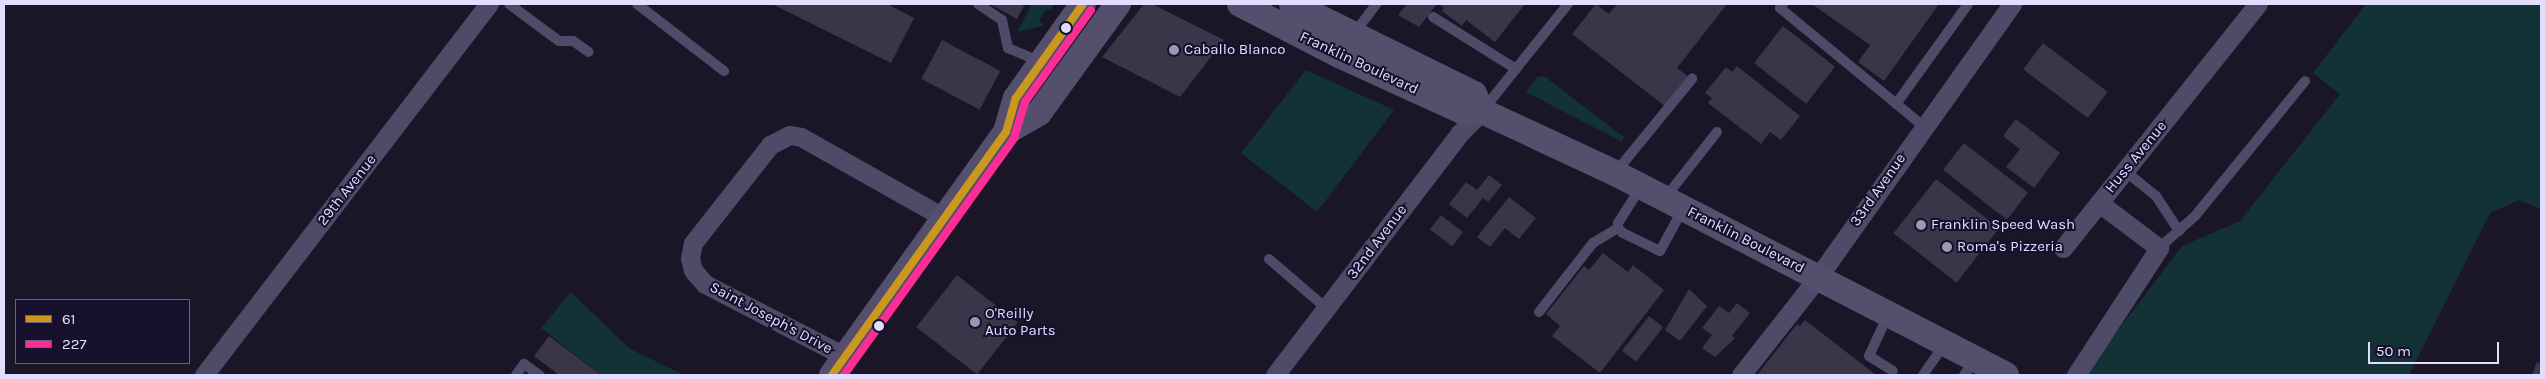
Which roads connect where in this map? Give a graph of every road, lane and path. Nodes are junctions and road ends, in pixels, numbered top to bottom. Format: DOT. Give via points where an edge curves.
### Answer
graph roads {
  1 [pos="489,4"];
  2 [pos="509,4"];
  3 [pos="637,4"];
  4 [pos="978,4"];
  5 [pos="1082,4"];
  6 [pos="1118,4"];
  7 [pos="1240,4"];
  8 [pos="1292,4"];
  9 [pos="1376,4"];
  10 [pos="1568,4"];
  11 [pos="1783,4"];
  12 [pos="1968,4"];
  13 [pos="2012,4"];
  14 [pos="2258,4"];
  15 [pos="1433,17"];
  16 [pos="1352,35"];
  17 [pos="589,52"];
  18 [pos="1041,62"];
  19 [pos="1516,69"];
  20 [pos="724,71"];
  21 [pos="1692,79"];
  22 [pos="2305,81"];
  23 [pos="1896,104"];
  24 [pos="1482,111"];
  25 [pos="1923,126"];
  26 [pos="1006,132"];
  27 [pos="1717,132"];
  28 [pos="2125,171"];
  29 [pos="1615,173"];
  30 [pos="1641,187"];
  31 [pos="1674,203"];
  32 [pos="2099,203"];
  33 [pos="945,218"];
  34 [pos="1618,228"];
  35 [pos="2179,230"];
  36 [pos="2063,248"];
  37 [pos="2159,248"];
  38 [pos="1268,259"];
  39 [pos="1818,277"];
  40 [pos="1326,308"];
  41 [pos="1539,312"];
  42 [pos="1889,314"];
  43 [pos="1945,344"];
  44 [pos="839,366"];
  45 [pos="1970,368"];
  46 [pos="1893,371"];
  47 [pos="204,375"];
  48 [pos="516,375"];
  49 [pos="539,375"];
  50 [pos="1275,375"];
  51 [pos="1741,375"];
  52 [pos="1923,375"];
  53 [pos="2006,375"];
  54 [pos="2076,375"];
  1 -- 47 [label="street, 29th Avenue"];
  2 -- 17 [label="lane" via="559,41 573,41"];
  3 -- 20 [label="lane"];
  4 -- 18 [label="lane" via="1002,20 1008,48"];
  5 -- 18 [label="main road"];
  6 -- 26 [label="main road" via="1039,113"];
  7 -- 24 [label="main road, Franklin Boulevard" via="1341,56 1464,112"];
  8 -- 16 [label="main road, Franklin Boulevard"];
  9 -- 16 [label="lane"];
  10 -- 19 [label="lane"];
  11 -- 23 [label="lane" via="1780,8"];
  12 -- 23 [label="lane"];
  13 -- 25 [label="street, 33rd Avenue"];
  14 -- 28 [label="street, Huss Avenue"];
  15 -- 19 [label="lane"];
  16 -- 24 [label="main road, Franklin Boulevard" via="1474,94"];
  18 -- 26 [label="main road" via="1016,98"];
  19 -- 24 [label="lane"];
  21 -- 29 [label="lane"];
  22 -- 35 [label="lane" via="2195,216"];
  23 -- 25 [label="lane"];
  24 -- 29 [label="main road, Franklin Boulevard"];
  24 -- 40 [label="street, 32nd Avenue" via="1459,134"];
  25 -- 39 [label="street, 33rd Avenue"];
  26 -- 33 [label="main road"];
  27 -- 31 [label="lane"];
  28 -- 32 [label="street, Huss Avenue"];
  28 -- 35 [label="lane" via="2156,196"];
  29 -- 30 [label="main road, Franklin Boulevard"];
  30 -- 31 [label="main road, Franklin Boulevard"];
  30 -- 34 [label="lane"];
  31 -- 34 [label="lane" via="1660,251"];
  31 -- 39 [label="main road, Franklin Boulevard"];
  32 -- 36 [label="street"];
  32 -- 37 [label="street, Huss Avenue"];
  33 -- 44 [label="main road"];
  33 -- 44 [label="street, Saint Joseph's Drive" via="801,137 790,135 770,145 693,243 690,258 693,270 704,284"];
  34 -- 41 [label="lane" via="1593,243"];
  35 -- 37 [label="lane"];
  37 -- 54 [label="street"];
  38 -- 40 [label="lane"];
  39 -- 42 [label="main road, Franklin Boulevard"];
  39 -- 51 [label="street, 33rd Avenue"];
  40 -- 50 [label="street, 32nd Avenue"];
  42 -- 43 [label="main road, Franklin Boulevard"];
  42 -- 46 [label="lane" via="1869,356"];
  43 -- 45 [label="main road, Franklin Boulevard"];
  43 -- 52 [label="lane"];
  45 -- 53 [label="main road, Franklin Boulevard"];
  48 -- 49 [label="lane" via="524,364"];
}
